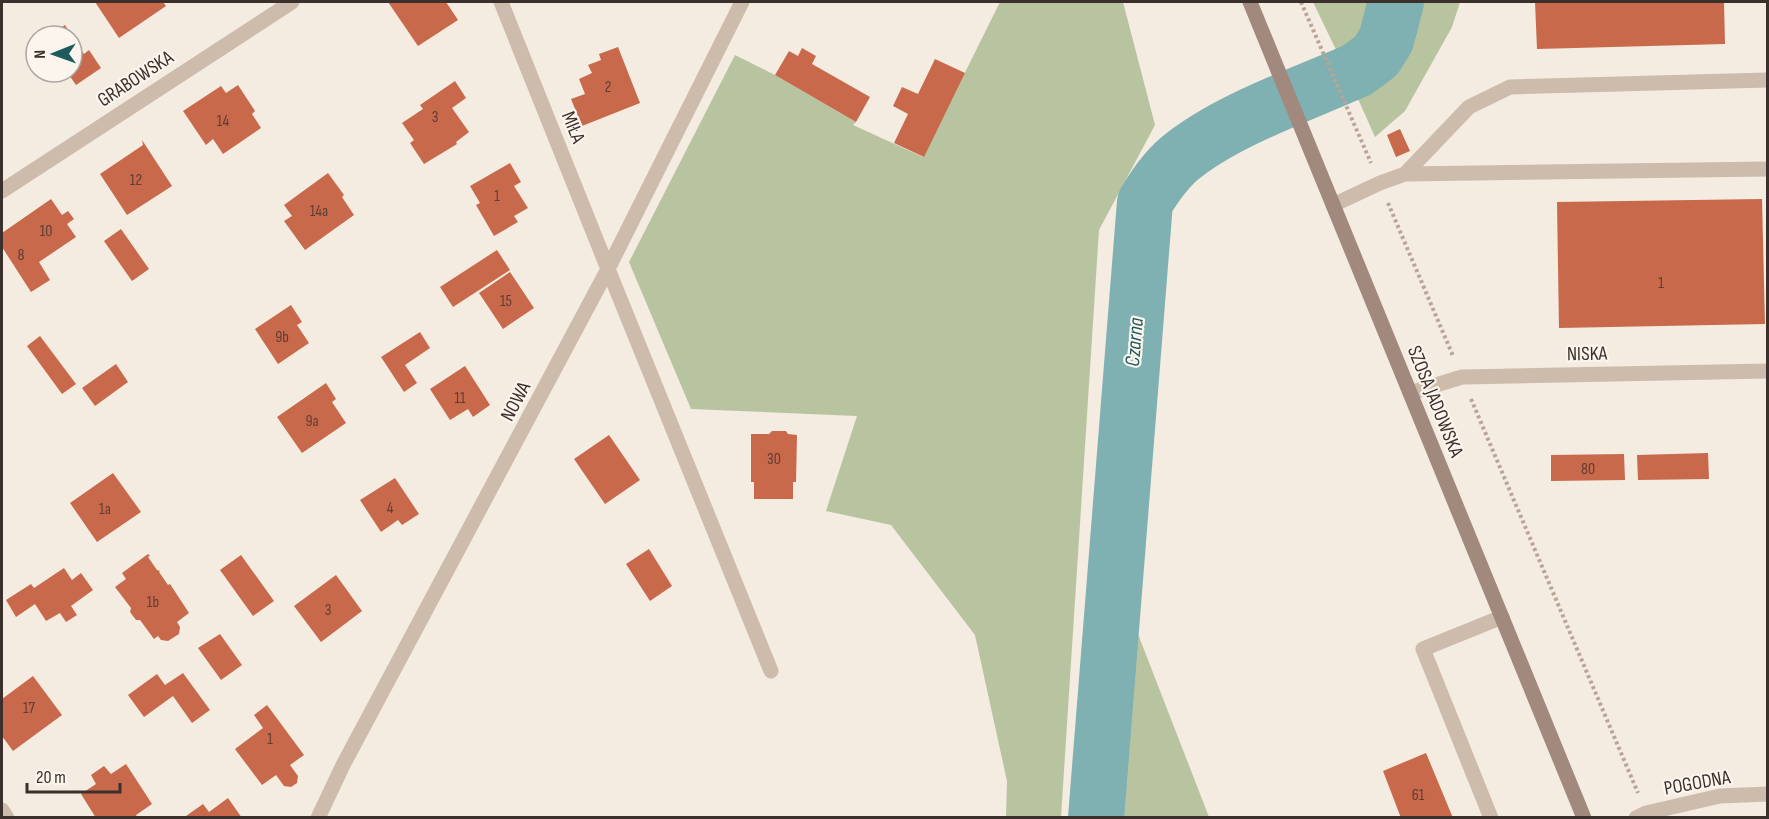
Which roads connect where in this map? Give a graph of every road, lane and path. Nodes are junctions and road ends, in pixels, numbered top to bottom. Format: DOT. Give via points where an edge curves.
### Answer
graph roads {
  1 [pos="292,2"];
  2 [pos="501,2"];
  3 [pos="742,2"];
  4 [pos="1250,2"];
  5 [pos="1301,2"];
  6 [pos="1767,80"];
  7 [pos="1767,169"];
  8 [pos="1405,174"];
  9 [pos="1380,183"];
  10 [pos="2,191"];
  11 [pos="1333,205"];
  12 [pos="608,269"];
  13 [pos="1767,371"];
  14 [pos="1462,377"];
  15 [pos="1410,393"];
  16 [pos="1502,617"];
  17 [pos="771,671"];
  18 [pos="1767,794"];
  19 [pos="2,810"];
  20 [pos="1641,815"];
  21 [pos="7,818"];
  22 [pos="318,818"];
  23 [pos="1491,818"];
  24 [pos="1584,818"];
  1 -- 10 [label="street, GRABOWSKA"];
  2 -- 12 [label="street, MIŁA"];
  3 -- 12 [label="street, NOWA"];
  4 -- 11 [label="main road, SZOSA JADOWSKA"];
  5 -- 9 [label="path"];
  6 -- 8 [label="street" via="1510,87 1469,107"];
  7 -- 8 [label="street"];
  8 -- 9 [label="street"];
  9 -- 11 [label="street"];
  9 -- 14 [label="path"];
  11 -- 15 [label="main road, SZOSA JADOWSKA"];
  12 -- 17 [label="street, MIŁA"];
  12 -- 22 [label="street, NOWA"];
  13 -- 14 [label="street, NISKA"];
  14 -- 15 [label="street, NISKA"];
  14 -- 20 [label="path"];
  15 -- 16 [label="main road, SZOSA JADOWSKA"];
  16 -- 23 [label="street" via="1423,649"];
  16 -- 24 [label="main road, SZOSA JADOWSKA"];
  18 -- 20 [label="street, POGODNA" via="1720,796"];
  19 -- 21 [label="street"];
}
